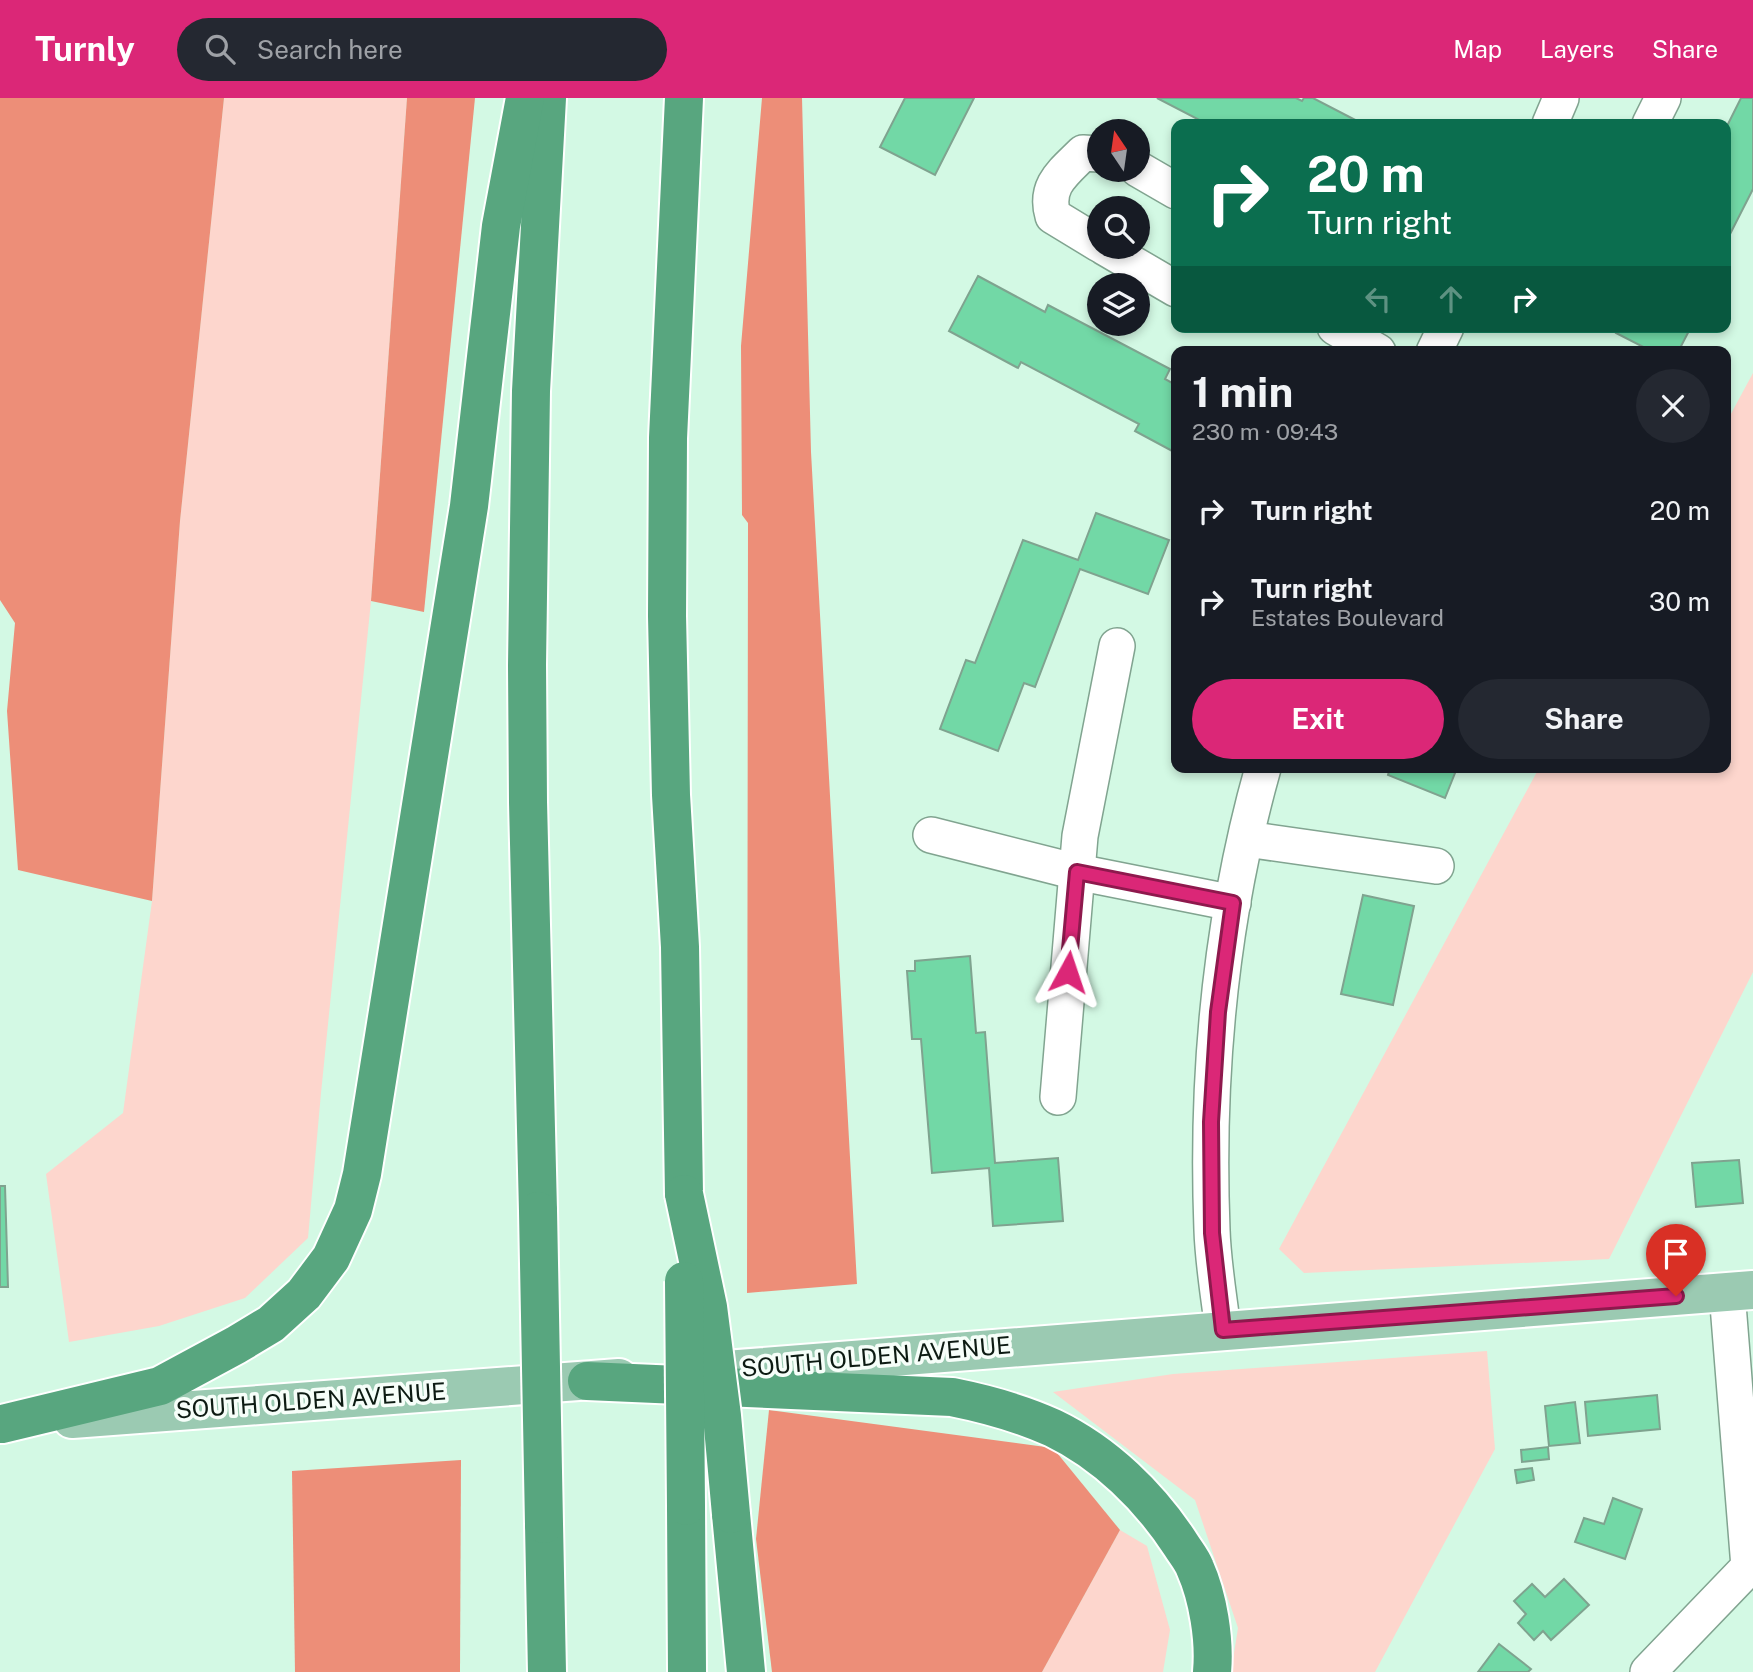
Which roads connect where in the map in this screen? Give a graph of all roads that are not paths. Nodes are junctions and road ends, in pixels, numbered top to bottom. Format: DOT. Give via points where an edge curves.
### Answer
graph roads {
  1 [pos="525,98"];
  2 [pos="547,98"];
  3 [pos="684,98"];
  4 [pos="1561,98"];
  5 [pos="1663,98"];
  6 [pos="1552,119"];
  7 [pos="1652,119"];
  8 [pos="1087,154"];
  9 [pos="1150,176"];
  10 [pos="1171,188"];
  11 [pos="1087,237"];
  12 [pos="1125,259"];
  13 [pos="1171,286"];
  14 [pos="1345,333"];
  15 [pos="1368,346"];
  16 [pos="1117,646"];
  17 [pos="1262,773"];
  18 [pos="930,835"];
  19 [pos="1246,839"];
  20 [pos="1436,866"];
  21 [pos="1077,872"];
  22 [pos="1233,903"];
  23 [pos="1058,1097"];
  24 [pos="684,1194"];
  25 [pos="1740,1291"];
  26 [pos="1223,1330"];
  27 [pos="587,1381"];
  28 [pos="1,1423"];
  29 [pos="1751,1569"];
  30 [pos="547,1672"];
  31 [pos="687,1672"];
  32 [pos="746,1672"];
  33 [pos="1212,1672"];
  34 [pos="1648,1672"];
  1 -- 28 [label="highway" via="501,226 466,520 353,1210 331,1258 304,1294 271,1324 160,1385"];
  2 -- 30 [label="highway, bridge" via="531,391 527,664"];
  3 -- 24 [label="highway" via="668,439 667,616"];
  4 -- 6 [label="street"];
  5 -- 7 [label="street"];
  8 -- 11 [label="street" via="1057,180 1049,202 1053,216"];
  9 -- 10 [label="street"];
  12 -- 13 [label="street"];
  14 -- 15 [label="street"];
  16 -- 21 [label="street"];
  17 -- 19 [label="street"];
  18 -- 21 [label="street"];
  19 -- 20 [label="street"];
  19 -- 22 [label="street"];
  21 -- 22 [label="street"];
  21 -- 23 [label="street"];
  22 -- 26 [label="street" via="1218,1012 1211,1122 1212,1233"];
  24 -- 31 [label="highway, bridge"];
  24 -- 32 [label="highway, bridge" via="708,1307"];
  25 -- 26 [label="main road, SOUTH OLDEN AVENUE"];
  25 -- 29 [label="street"];
  26 -- 27 [label="main road, SOUTH OLDEN AVENUE"];
  27 -- 28 [label="main road, SOUTH OLDEN AVENUE"];
  27 -- 33 [label="highway" via="952,1397 1001,1408 1054,1429 1107,1463 1167,1523 1195,1567 1208,1610"];
  29 -- 34 [label="street"];
}
